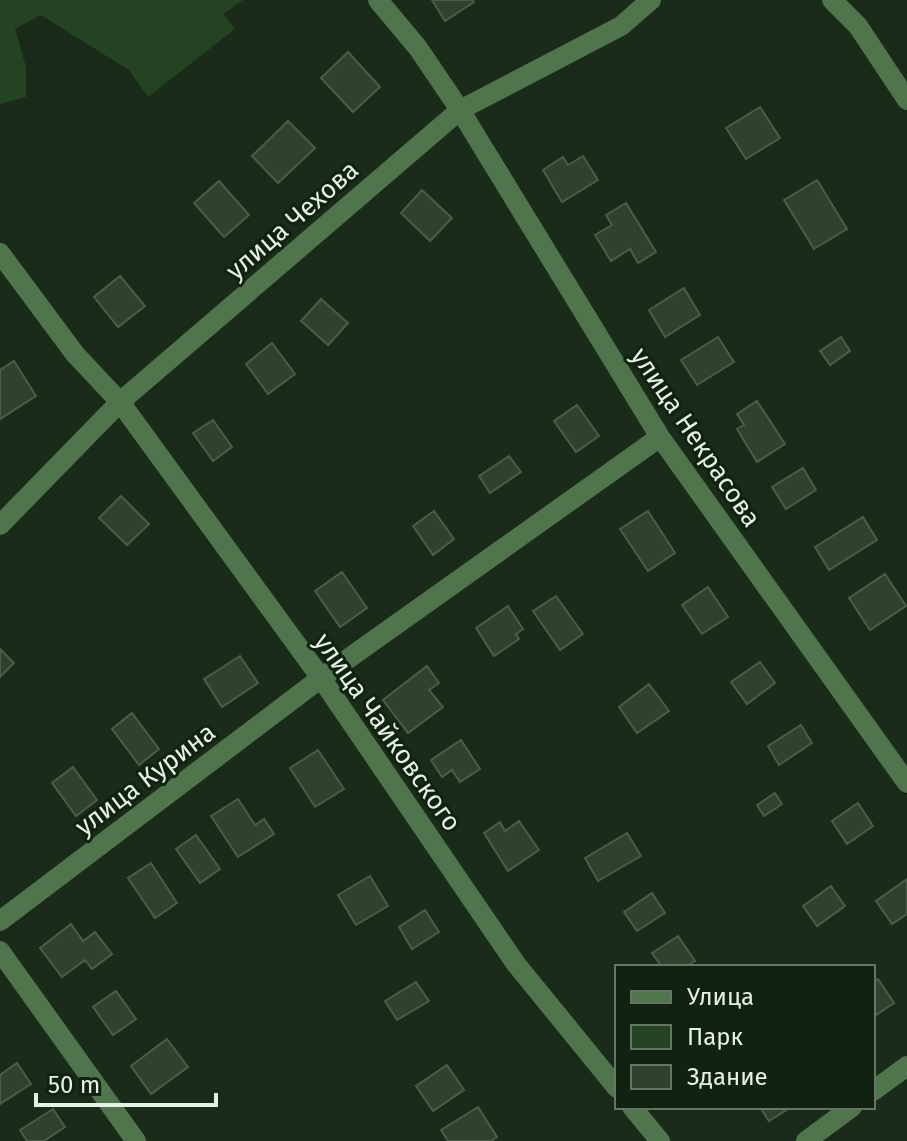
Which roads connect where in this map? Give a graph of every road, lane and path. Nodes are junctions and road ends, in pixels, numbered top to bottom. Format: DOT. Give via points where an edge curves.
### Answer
graph roads {
  1 [pos="378,0"];
  2 [pos="651,0"];
  3 [pos="832,0"];
  4 [pos="907,100"];
  5 [pos="460,110"];
  6 [pos="0,253"];
  7 [pos="120,402"];
  8 [pos="660,437"];
  9 [pos="0,525"];
  10 [pos="321,678"];
  11 [pos="907,783"];
  12 [pos="0,921"];
  13 [pos="0,951"];
  14 [pos="907,1066"];
  15 [pos="615,1086"];
  16 [pos="875,1090"];
  17 [pos="634,1109"];
  18 [pos="849,1109"];
  19 [pos="136,1141"];
  20 [pos="660,1141"];
  21 [pos="806,1141"];
  1 -- 5 [label="street, улица Некрасова"];
  2 -- 5 [label="street, улица Чехова" via="621,26"];
  3 -- 4 [label="street" via="858,26"];
  5 -- 7 [label="street, улица Чехова"];
  5 -- 8 [label="street, улица Некрасова"];
  6 -- 7 [label="street, улица Чайковского" via="75,354"];
  7 -- 9 [label="street, улица Чехова"];
  7 -- 10 [label="street, улица Чайковского"];
  8 -- 10 [label="street, улица Курина"];
  8 -- 11 [label="street, улица Некрасова"];
  10 -- 12 [label="street, улица Курина"];
  10 -- 15 [label="street, улица Чайковского" via="516,964"];
  13 -- 19 [label="street"];
  14 -- 16 [label="street"];
  17 -- 20 [label="street"];
  18 -- 21 [label="street"];
}
